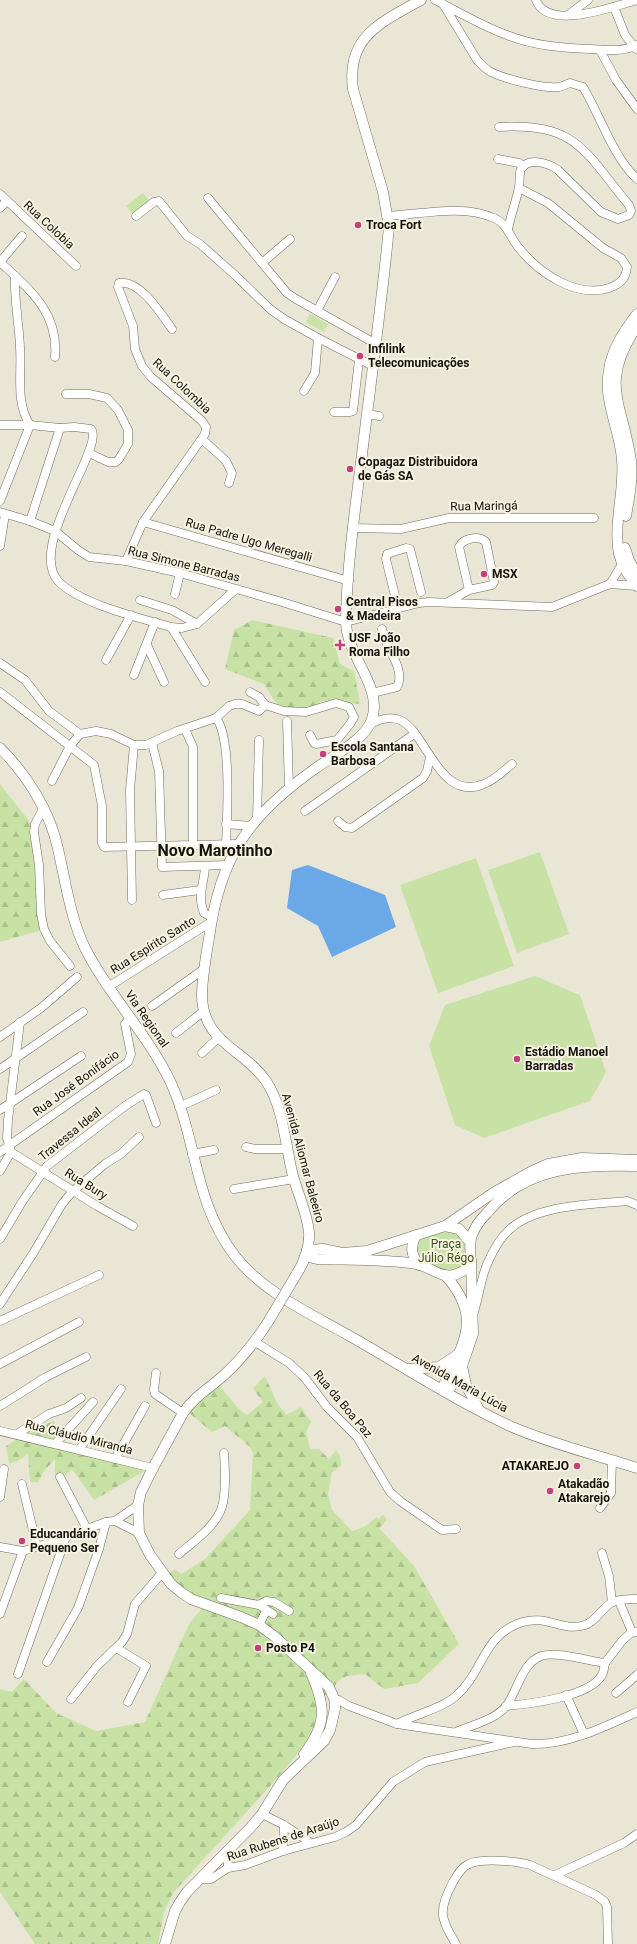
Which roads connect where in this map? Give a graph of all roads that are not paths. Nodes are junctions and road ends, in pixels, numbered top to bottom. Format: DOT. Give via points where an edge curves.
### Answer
graph roads {
  1 [pos="421,0"];
  2 [pos="435,0"];
  3 [pos="588,0"];
  4 [pos="637,0"];
  5 [pos="538,1"];
  6 [pos="443,4"];
  7 [pos="614,7"];
  8 [pos="568,16"];
  9 [pos="636,47"];
  10 [pos="600,50"];
  11 [pos="637,109"];
  12 [pos="499,127"];
  13 [pos="498,159"];
  14 [pos="524,166"];
  15 [pos="637,179"];
  16 [pos="519,188"];
  17 [pos="0,194"];
  18 [pos="208,198"];
  19 [pos="6,200"];
  20 [pos="0,208"];
  21 [pos="136,216"];
  22 [pos="389,216"];
  23 [pos="508,229"];
  24 [pos="22,236"];
  25 [pos="290,239"];
  26 [pos="0,262"];
  27 [pos="262,263"];
  28 [pos="76,266"];
  29 [pos="15,276"];
  30 [pos="334,277"];
  31 [pos="317,311"];
  32 [pos="637,314"];
  33 [pos="637,326"];
  34 [pos="172,329"];
  35 [pos="318,338"];
  36 [pos="376,344"];
  37 [pos="55,357"];
  38 [pos="359,360"];
  39 [pos="374,366"];
  40 [pos="304,391"];
  41 [pos="66,394"];
  42 [pos="334,412"];
  43 [pos="367,414"];
  44 [pos="380,416"];
  45 [pos="0,425"];
  46 [pos="30,425"];
  47 [pos="60,428"];
  48 [pos="202,439"];
  49 [pos="89,453"];
  50 [pos="229,483"];
  51 [pos="0,501"];
  52 [pos="3,513"];
  53 [pos="594,518"];
  54 [pos="30,521"];
  55 [pos="143,522"];
  56 [pos="352,528"];
  57 [pos="55,531"];
  58 [pos="0,546"];
  59 [pos="126,561"];
  60 [pos="622,564"];
  61 [pos="180,573"];
  62 [pos="637,575"];
  63 [pos="348,581"];
  64 [pos="610,584"];
  65 [pos="637,586"];
  66 [pos="236,589"];
  67 [pos="469,590"];
  68 [pos="421,592"];
  69 [pos="175,594"];
  70 [pos="140,600"];
  71 [pos="448,602"];
  72 [pos="398,608"];
  73 [pos="131,615"];
  74 [pos="155,622"];
  75 [pos="346,622"];
  76 [pos="197,624"];
  77 [pos="171,627"];
  78 [pos="382,629"];
  79 [pos="147,645"];
  80 [pos="106,660"];
  81 [pos="0,663"];
  82 [pos="134,675"];
  83 [pos="164,682"];
  84 [pos="205,682"];
  85 [pos="0,692"];
  86 [pos="250,692"];
  87 [pos="372,693"];
  88 [pos="265,705"];
  89 [pos="216,718"];
  90 [pos="287,721"];
  91 [pos="371,724"];
  92 [pos="185,729"];
  93 [pos="80,734"];
  94 [pos="414,734"];
  95 [pos="310,735"];
  96 [pos="259,740"];
  97 [pos="152,743"];
  98 [pos="134,745"];
  99 [pos="70,746"];
  100 [pos="0,748"];
  101 [pos="430,758"];
  102 [pos="512,764"];
  103 [pos="52,781"];
  104 [pos="289,787"];
  105 [pos="43,809"];
  106 [pos="305,811"];
  107 [pos="338,821"];
  108 [pos="254,822"];
  109 [pos="226,824"];
  110 [pos="238,844"];
  111 [pos="194,845"];
  112 [pos="226,845"];
  113 [pos="161,846"];
  114 [pos="132,847"];
  115 [pos="227,865"];
  116 [pos="205,867"];
  117 [pos="200,890"];
  118 [pos="163,895"];
  119 [pos="132,900"];
  120 [pos="211,919"];
  121 [pos="70,966"];
  122 [pos="204,969"];
  123 [pos="76,977"];
  124 [pos="108,987"];
  125 [pos="152,1006"];
  126 [pos="204,1011"];
  127 [pos="83,1012"];
  128 [pos="131,1017"];
  129 [pos="20,1022"];
  130 [pos="176,1033"];
  131 [pos="0,1037"];
  132 [pos="218,1038"];
  133 [pos="202,1053"];
  134 [pos="16,1056"];
  135 [pos="80,1056"];
  136 [pos="0,1069"];
  137 [pos="216,1090"];
  138 [pos="10,1103"];
  139 [pos="179,1106"];
  140 [pos="0,1110"];
  141 [pos="156,1122"];
  142 [pos="139,1137"];
  143 [pos="246,1147"];
  144 [pos="10,1149"];
  145 [pos="286,1149"];
  146 [pos="214,1150"];
  147 [pos="0,1152"];
  148 [pos="192,1154"];
  149 [pos="637,1160"];
  150 [pos="637,1166"];
  151 [pos="0,1171"];
  152 [pos="43,1172"];
  153 [pos="294,1179"];
  154 [pos="234,1189"];
  155 [pos="73,1191"];
  156 [pos="505,1196"];
  157 [pos="637,1205"];
  158 [pos="133,1226"];
  159 [pos="445,1226"];
  160 [pos="309,1232"];
  161 [pos="416,1235"];
  162 [pos="0,1239"];
  163 [pos="470,1242"];
  164 [pos="323,1249"];
  165 [pos="306,1253"];
  166 [pos="471,1258"];
  167 [pos="317,1260"];
  168 [pos="419,1264"];
  169 [pos="298,1272"];
  170 [pos="99,1275"];
  171 [pos="445,1275"];
  172 [pos="282,1297"];
  173 [pos="0,1304"];
  174 [pos="474,1314"];
  175 [pos="0,1321"];
  176 [pos="80,1322"];
  177 [pos="255,1342"];
  178 [pos="458,1353"];
  179 [pos="86,1356"];
  180 [pos="0,1364"];
  181 [pos="462,1366"];
  182 [pos="408,1370"];
  183 [pos="156,1373"];
  184 [pos="122,1389"];
  185 [pos="445,1390"];
  186 [pos="81,1398"];
  187 [pos="93,1402"];
  188 [pos="0,1406"];
  189 [pos="145,1406"];
  190 [pos="479,1410"];
  191 [pos="183,1413"];
  192 [pos="0,1431"];
  193 [pos="17,1434"];
  194 [pos="54,1444"];
  195 [pos="79,1450"];
  196 [pos="224,1453"];
  197 [pos="115,1459"];
  198 [pos="612,1460"];
  199 [pos="153,1468"];
  200 [pos="637,1468"];
  201 [pos="4,1469"];
  202 [pos="60,1477"];
  203 [pos="22,1484"];
  204 [pos="0,1497"];
  205 [pos="138,1505"];
  206 [pos="600,1508"];
  207 [pos="115,1520"];
  208 [pos="106,1522"];
  209 [pos="87,1529"];
  210 [pos="456,1529"];
  211 [pos="139,1533"];
  212 [pos="66,1537"];
  213 [pos="0,1546"];
  214 [pos="38,1547"];
  215 [pos="22,1550"];
  216 [pos="602,1553"];
  217 [pos="179,1554"];
  218 [pos="162,1573"];
  219 [pos="221,1598"];
  220 [pos="637,1599"];
  221 [pos="616,1602"];
  222 [pos="259,1605"];
  223 [pos="289,1611"];
  224 [pos="0,1614"];
  225 [pos="259,1625"];
  226 [pos="634,1632"];
  227 [pos="118,1649"];
  228 [pos="47,1662"];
  229 [pos="605,1663"];
  230 [pos="310,1670"];
  231 [pos="18,1674"];
  232 [pos="637,1675"];
  233 [pos="616,1692"];
  234 [pos="566,1695"];
  235 [pos="71,1699"];
  236 [pos="335,1700"];
  237 [pos="128,1702"];
  238 [pos="506,1706"];
  239 [pos="637,1712"];
  240 [pos="397,1724"];
  241 [pos="456,1732"];
  242 [pos="584,1734"];
  243 [pos="514,1742"];
  244 [pos="289,1774"];
  245 [pos="262,1814"];
  246 [pos="284,1824"];
  247 [pos="637,1834"];
  248 [pos="311,1843"];
  249 [pos="227,1851"];
  250 [pos="283,1851"];
  251 [pos="228,1868"];
  252 [pos="554,1875"];
  253 [pos="201,1879"];
  254 [pos="165,1944"];
  255 [pos="456,1944"];
  256 [pos="608,1944"];
  1 -- 22 [label="main road" via="368,32 359,43 354,57 351,78 353,89"];
  2 -- 6 [label="street"];
  3 -- 8 [label="street"];
  4 -- 7 [label="street"];
  5 -- 8 [label="street" via="543,10 550,14"];
  6 -- 10 [label="street" via="496,31 531,43"];
  6 -- 15 [label="street" via="474,54 488,70 517,81 551,87 570,83 583,87 607,134"];
  7 -- 8 [label="street"];
  7 -- 9 [label="street" via="625,35"];
  9 -- 10 [label="street"];
  10 -- 11 [label="street" via="616,80"];
  12 -- 14 [label="street" via="520,126 565,135 600,166 631,211 624,218 613,218 596,208 552,165 537,162"];
  13 -- 14 [label="street"];
  14 -- 16 [label="street" via="521,169"];
  16 -- 23 [label="street"];
  16 -- 23 [label="street" via="548,203 604,248 621,258 627,267 626,274 620,283 606,289 583,289 562,284 519,248"];
  17 -- 19 [label="street, Rua Colobia"];
  18 -- 27 [label="street"];
  19 -- 20 [label="street"];
  19 -- 28 [label="street, Rua Colobia"];
  21 -- 35 [label="street" via="158,201 187,236 226,266 270,309"];
  22 -- 23 [label="street" via="473,211 500,221"];
  22 -- 36 [label="main road"];
  24 -- 26 [label="street"];
  25 -- 27 [label="street"];
  26 -- 29 [label="street"];
  27 -- 31 [label="street" via="287,293"];
  29 -- 37 [label="street" via="36,296 44,308 54,334"];
  29 -- 46 [label="street" via="22,386 20,395 24,416"];
  30 -- 31 [label="street"];
  31 -- 36 [label="street"];
  32 -- 60 [label="main road" via="619,340 608,370 610,410 622,460 618,537"];
  33 -- 62 [label="main road" via="618,361 615,387 631,462 630,493 623,539 629,560"];
  34 -- 48 [label="street, Rua Colombia" via="144,293 126,283 119,283 118,287 133,326 136,349 142,366 151,377 202,421 206,430"];
  35 -- 38 [label="street"];
  35 -- 40 [label="street" via="314,375"];
  36 -- 39 [label="main road"];
  38 -- 39 [label="street"];
  38 -- 42 [label="street" via="352,411"];
  39 -- 43 [label="main road"];
  41 -- 49 [label="street" via="89,394 107,398 118,410 128,430 128,444 116,462 108,462"];
  43 -- 44 [label="street"];
  43 -- 56 [label="main road"];
  45 -- 46 [label="street"];
  46 -- 47 [label="street"];
  46 -- 51 [label="street"];
  47 -- 49 [label="street" via="91,429 95,436"];
  47 -- 54 [label="street"];
  48 -- 50 [label="street" via="229,465 232,473"];
  48 -- 55 [label="street"];
  49 -- 57 [label="street"];
  52 -- 54 [label="street, Rua Simone Barradas"];
  52 -- 58 [label="street"];
  53 -- 56 [label="street, Rua Maringá" via="449,518 401,529"];
  54 -- 57 [label="street, Rua Simone Barradas"];
  55 -- 59 [label="street"];
  55 -- 63 [label="street, Rua Padre Ugo Meregalli"];
  56 -- 63 [label="main road"];
  57 -- 59 [label="street, Rua Simone Barradas" via="89,557"];
  57 -- 73 [label="street" via="52,565 60,582 90,600"];
  59 -- 61 [label="street, Rua Simone Barradas"];
  60 -- 64 [label="street"];
  60 -- 65 [label="main road"];
  61 -- 66 [label="street, Rua Simone Barradas"];
  61 -- 69 [label="street"];
  63 -- 75 [label="main road"];
  64 -- 65 [label="street"];
  64 -- 71 [label="street" via="552,607"];
  66 -- 75 [label="street, Rua Simone Barradas"];
  66 -- 76 [label="street"];
  67 -- 67 [label="street" via="459,546 461,542 473,538 483,539 486,542 494,582 492,585"];
  67 -- 71 [label="street"];
  68 -- 72 [label="street" via="410,549 387,554"];
  70 -- 76 [label="street" via="172,610"];
  71 -- 72 [label="street" via="419,603"];
  72 -- 75 [label="street"];
  73 -- 74 [label="street"];
  73 -- 80 [label="street"];
  74 -- 77 [label="street"];
  74 -- 79 [label="street"];
  75 -- 87 [label="main road" via="351,649"];
  76 -- 77 [label="street" via="182,628"];
  77 -- 84 [label="street"];
  78 -- 87 [label="street" via="400,678 396,687"];
  79 -- 82 [label="street"];
  79 -- 83 [label="street"];
  81 -- 93 [label="street" via="25,680 49,711"];
  85 -- 99 [label="street"];
  86 -- 88 [label="street" via="259,697"];
  87 -- 91 [label="main road" via="374,708"];
  88 -- 89 [label="street" via="261,711 235,704"];
  88 -- 95 [label="street" via="284,711 306,712 331,703 349,707 354,717 337,740 314,744"];
  89 -- 92 [label="street"];
  89 -- 109 [label="street" via="223,734 226,753"];
  90 -- 104 [label="street"];
  91 -- 94 [label="street" via="386,719 399,719 405,722"];
  91 -- 104 [label="main road, Avenida Aliomar Baleeiro" via="354,741"];
  92 -- 97 [label="street"];
  92 -- 111 [label="street" via="193,747"];
  93 -- 98 [label="street" via="96,731 111,734"];
  93 -- 99 [label="street"];
  94 -- 101 [label="street"];
  94 -- 106 [label="street"];
  96 -- 108 [label="street"];
  97 -- 98 [label="street"];
  97 -- 113 [label="street" via="159,771"];
  98 -- 114 [label="street" via="130,790"];
  99 -- 103 [label="street"];
  99 -- 114 [label="street" via="94,765 102,806 104,847"];
  100 -- 105 [label="main road, Via Regional" via="27,780"];
  101 -- 102 [label="street" via="448,778 468,786 484,784"];
  101 -- 107 [label="street" via="423,778 352,828 345,827"];
  104 -- 108 [label="main road, Avenida Aliomar Baleeiro"];
  105 -- 121 [label="street" via="34,828 39,865 40,914 50,941"];
  105 -- 124 [label="main road, Via Regional" via="58,847 69,905 77,930"];
  108 -- 109 [label="street"];
  108 -- 110 [label="main road, Avenida Aliomar Baleeiro"];
  109 -- 112 [label="street"];
  110 -- 112 [label="street"];
  110 -- 115 [label="main road, Avenida Aliomar Baleeiro"];
  111 -- 112 [label="street"];
  111 -- 113 [label="street"];
  113 -- 114 [label="street"];
  113 -- 116 [label="street" via="162,866 165,868"];
  114 -- 119 [label="street"];
  115 -- 116 [label="street"];
  115 -- 120 [label="main road, Avenida Aliomar Baleeiro" via="218,888"];
  116 -- 117 [label="street"];
  117 -- 118 [label="street"];
  117 -- 120 [label="street" via="204,913"];
  120 -- 122 [label="main road, Avenida Aliomar Baleeiro"];
  120 -- 124 [label="street, Rua Espírito Santo"];
  122 -- 125 [label="street"];
  122 -- 126 [label="main road, Avenida Aliomar Baleeiro"];
  123 -- 129 [label="street" via="41,1008"];
  124 -- 128 [label="main road, Via Regional"];
  126 -- 130 [label="street"];
  126 -- 132 [label="main road, Avenida Aliomar Baleeiro"];
  127 -- 134 [label="street"];
  128 -- 139 [label="main road, Via Regional" via="161,1064"];
  128 -- 144 [label="street, Rua José Bonifácio" via="125,1026 131,1054 128,1062"];
  129 -- 131 [label="street"];
  129 -- 134 [label="street"];
  132 -- 133 [label="street"];
  132 -- 145 [label="main road, Avenida Aliomar Baleeiro" via="266,1081 276,1101"];
  134 -- 136 [label="street"];
  134 -- 138 [label="street"];
  135 -- 138 [label="street"];
  137 -- 139 [label="street"];
  138 -- 140 [label="street"];
  138 -- 144 [label="street" via="7,1129"];
  139 -- 148 [label="main road, Via Regional"];
  141 -- 152 [label="street, Travessa Ideal" via="144,1094 52,1161"];
  142 -- 155 [label="street"];
  143 -- 145 [label="street"];
  144 -- 147 [label="street, Rua José Bonifácio"];
  144 -- 151 [label="street"];
  144 -- 152 [label="street, Rua Bury"];
  145 -- 153 [label="main road, Avenida Aliomar Baleeiro"];
  146 -- 148 [label="street"];
  148 -- 172 [label="main road, Via Regional" via="209,1210 224,1239 250,1272"];
  149 -- 159 [label="main road" via="582,1158 548,1164 493,1193"];
  150 -- 156 [label="main road" via="583,1166 560,1170 526,1182"];
  152 -- 155 [label="street, Rua Bury"];
  152 -- 162 [label="street, Travessa Ideal"];
  153 -- 154 [label="street"];
  153 -- 160 [label="main road, Avenida Aliomar Baleeiro"];
  155 -- 158 [label="street, Rua Bury"];
  155 -- 173 [label="street" via="62,1204"];
  156 -- 163 [label="main road" via="492,1206 477,1225"];
  156 -- 166 [label="main road" via="479,1235"];
  157 -- 174 [label="street" via="627,1201 560,1208 518,1222 497,1244 487,1264"];
  159 -- 161 [label="main road"];
  159 -- 163 [label="main road" via="458,1229"];
  160 -- 164 [label="main road"];
  160 -- 165 [label="main road, Avenida Aliomar Baleeiro"];
  161 -- 164 [label="main road" via="367,1250 342,1253"];
  161 -- 168 [label="main road" via="411,1250"];
  163 -- 166 [label="main road"];
  164 -- 165 [label="main road"];
  165 -- 167 [label="main road"];
  165 -- 169 [label="main road, Avenida Aliomar Baleeiro"];
  166 -- 171 [label="main road" via="458,1273"];
  166 -- 174 [label="main road"];
  167 -- 168 [label="main road"];
  167 -- 169 [label="main road"];
  168 -- 171 [label="main road"];
  169 -- 177 [label="main road, Avenida Aliomar Baleeiro, bridge"];
  170 -- 175 [label="street"];
  171 -- 178 [label="main road" via="460,1294 467,1317 466,1332"];
  172 -- 182 [label="main road, Avenida Maria Lúcia"];
  174 -- 181 [label="main road" via="473,1334"];
  176 -- 180 [label="street"];
  177 -- 191 [label="main road, Avenida Aliomar Baleeiro" via="232,1368 190,1402"];
  177 -- 210 [label="street, Rua da Boa Paz" via="289,1363 305,1378 327,1407 357,1437 390,1492 400,1502 442,1530"];
  178 -- 182 [label="main road" via="439,1367"];
  178 -- 185 [label="main road"];
  179 -- 188 [label="street"];
  181 -- 185 [label="main road"];
  181 -- 190 [label="main road" via="466,1385"];
  182 -- 185 [label="main road, Avenida Maria Lúcia"];
  183 -- 191 [label="street" via="155,1394"];
  184 -- 195 [label="street"];
  185 -- 190 [label="main road, Avenida Maria Lúcia"];
  186 -- 193 [label="street" via="66,1408 48,1414"];
  187 -- 194 [label="street"];
  189 -- 197 [label="street"];
  190 -- 198 [label="main road, Avenida Maria Lúcia" via="525,1432"];
  191 -- 199 [label="main road, Avenida Aliomar Baleeiro"];
  192 -- 193 [label="street, Rua Cláudio Miranda"];
  193 -- 194 [label="street, Rua Cláudio Miranda"];
  194 -- 195 [label="street, Rua Cláudio Miranda"];
  195 -- 197 [label="street, Rua Cláudio Miranda"];
  196 -- 217 [label="street" via="220,1512"];
  197 -- 199 [label="street, Rua Cláudio Miranda"];
  198 -- 200 [label="main road, Avenida Maria Lúcia"];
  198 -- 206 [label="street" via="611,1493"];
  199 -- 205 [label="main road, Avenida Aliomar Baleeiro" via="141,1492"];
  201 -- 204 [label="street"];
  202 -- 209 [label="street"];
  203 -- 214 [label="street"];
  205 -- 207 [label="street"];
  205 -- 211 [label="main road, Avenida Aliomar Baleeiro"];
  207 -- 208 [label="street"];
  207 -- 211 [label="street"];
  208 -- 209 [label="street"];
  208 -- 228 [label="street" via="99,1550 78,1608"];
  209 -- 212 [label="street"];
  211 -- 218 [label="main road, Avenida Aliomar Baleeiro"];
  212 -- 214 [label="street"];
  212 -- 231 [label="street"];
  213 -- 215 [label="street"];
  214 -- 215 [label="street"];
  215 -- 224 [label="street"];
  216 -- 221 [label="street"];
  218 -- 225 [label="main road, Avenida Aliomar Baleeiro" via="171,1584 191,1599"];
  218 -- 227 [label="street" via="135,1604 127,1634"];
  219 -- 222 [label="street"];
  220 -- 221 [label="street"];
  221 -- 226 [label="street"];
  221 -- 240 [label="street" via="586,1625 570,1627 536,1619 510,1627 490,1644 472,1677 458,1695"];
  222 -- 223 [label="street" via="266,1601 274,1602"];
  222 -- 225 [label="street" via="269,1612"];
  225 -- 230 [label="main road, Avenida Aliomar Baleeiro"];
  226 -- 229 [label="street" via="622,1641"];
  227 -- 235 [label="street" via="97,1666"];
  227 -- 237 [label="street" via="146,1666"];
  229 -- 234 [label="street" via="602,1676 592,1685"];
  229 -- 238 [label="street" via="542,1656 524,1672"];
  230 -- 236 [label="main road, Avenida Aliomar Baleeiro" via="332,1691"];
  230 -- 244 [label="main road, Avenida Aliomar Baleeiro" via="322,1704 321,1725 312,1744"];
  232 -- 233 [label="street"];
  234 -- 238 [label="street"];
  234 -- 242 [label="street"];
  236 -- 240 [label="street"];
  236 -- 244 [label="main road, Avenida Aliomar Baleeiro" via="334,1718 324,1741"];
  238 -- 241 [label="street" via="483,1721"];
  239 -- 242 [label="street"];
  240 -- 241 [label="street"];
  241 -- 243 [label="street"];
  242 -- 243 [label="street" via="542,1744"];
  243 -- 248 [label="street, Rua Rubens de Araújo" via="425,1762 393,1782 356,1825 335,1837"];
  244 -- 245 [label="main road, Avenida Aliomar Baleeiro"];
  245 -- 246 [label="street"];
  245 -- 249 [label="main road, Avenida Aliomar Baleeiro"];
  246 -- 248 [label="street"];
  246 -- 250 [label="street"];
  247 -- 252 [label="street" via="624,1843"];
  248 -- 250 [label="street, Rua Rubens de Araújo"];
  249 -- 251 [label="street"];
  249 -- 253 [label="main road, Avenida Aliomar Baleeiro"];
  250 -- 251 [label="street, Rua Rubens de Araújo" via="245,1865"];
  251 -- 253 [label="street, Rua Rubens de Araújo" via="211,1879"];
  252 -- 255 [label="street" via="520,1862 488,1861 463,1867 445,1897 441,1910 444,1924"];
  252 -- 256 [label="street" via="605,1902 608,1912"];
  253 -- 254 [label="main road, Avenida Aliomar Baleeiro" via="187,1892 175,1911"];
}
